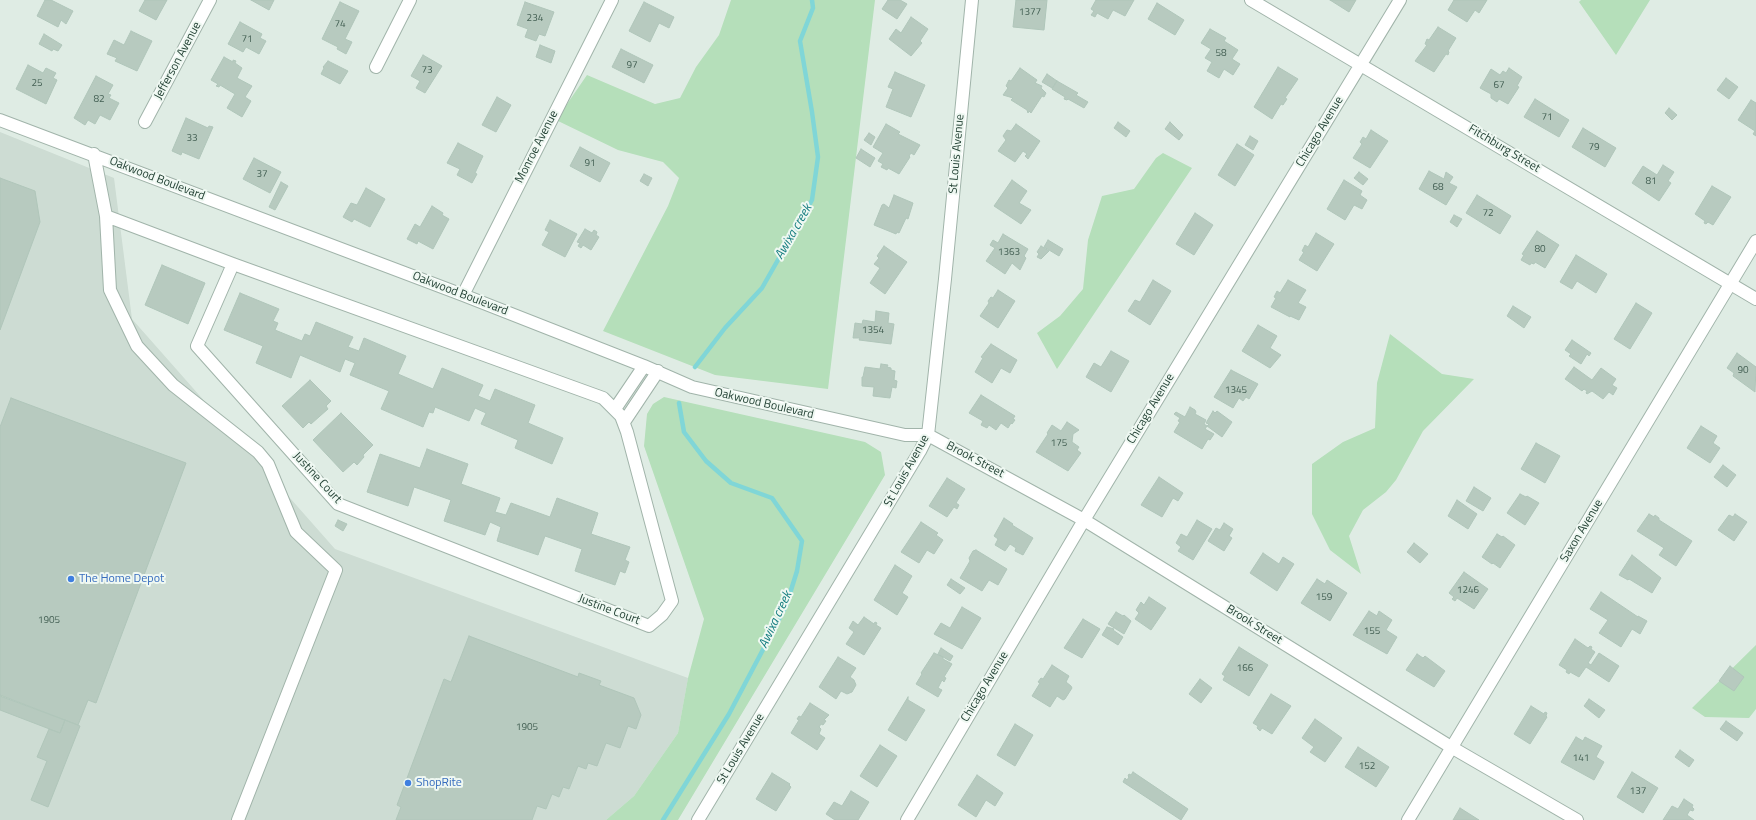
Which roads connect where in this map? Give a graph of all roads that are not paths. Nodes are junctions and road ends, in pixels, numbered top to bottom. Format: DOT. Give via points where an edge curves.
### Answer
graph roads {
  1 [pos="210,0"];
  2 [pos="410,0"];
  3 [pos="612,0"];
  4 [pos="972,0"];
  5 [pos="1251,0"];
  6 [pos="1400,0"];
  7 [pos="1361,65"];
  8 [pos="376,67"];
  9 [pos="0,120"];
  10 [pos="145,122"];
  11 [pos="94,154"];
  12 [pos="106,216"];
  13 [pos="1756,241"];
  14 [pos="233,264"];
  15 [pos="1730,284"];
  16 [pos="463,295"];
  17 [pos="1756,300"];
  18 [pos="644,366"];
  19 [pos="658,371"];
  20 [pos="615,409"];
  21 [pos="624,422"];
  22 [pos="928,435"];
  23 [pos="1084,520"];
  24 [pos="1451,747"];
  25 [pos="238,820"];
  26 [pos="698,820"];
  27 [pos="907,820"];
  28 [pos="1408,820"];
  29 [pos="1577,820"];
  1 -- 10 [label="street, Jefferson Avenue"];
  2 -- 8 [label="street"];
  3 -- 16 [label="street, Monroe Avenue"];
  4 -- 22 [label="street, St Louis Avenue"];
  5 -- 7 [label="street, Fitchburg Street"];
  6 -- 7 [label="street, Chicago Avenue"];
  7 -- 15 [label="street, Fitchburg Street"];
  7 -- 23 [label="street, Chicago Avenue"];
  9 -- 11 [label="street, Oakwood Boulevard"];
  11 -- 12 [label="street"];
  11 -- 16 [label="street, Oakwood Boulevard"];
  12 -- 14 [label="street, Justine Court"];
  12 -- 25 [label="street" via="110,290 137,346 173,385 258,452 268,464 296,532 336,570"];
  13 -- 15 [label="street, Saxon Avenue"];
  14 -- 20 [label="street, Justine Court" via="603,398"];
  14 -- 21 [label="street, Justine Court" via="197,346 338,504 649,626 662,615 672,601"];
  15 -- 17 [label="street, Fitchburg Street"];
  15 -- 24 [label="street, Saxon Avenue"];
  16 -- 18 [label="street, Oakwood Boulevard"];
  18 -- 19 [label="street, Oakwood Boulevard"];
  18 -- 20 [label="street"];
  19 -- 21 [label="street"];
  19 -- 22 [label="street, Oakwood Boulevard" via="692,387 905,435"];
  20 -- 21 [label="street, Justine Court"];
  22 -- 23 [label="street, Brook Street"];
  22 -- 26 [label="street, St Louis Avenue"];
  23 -- 24 [label="street, Brook Street"];
  23 -- 27 [label="street, Chicago Avenue"];
  24 -- 28 [label="street, Saxon Avenue"];
  24 -- 29 [label="street, Brook Street"];
}
